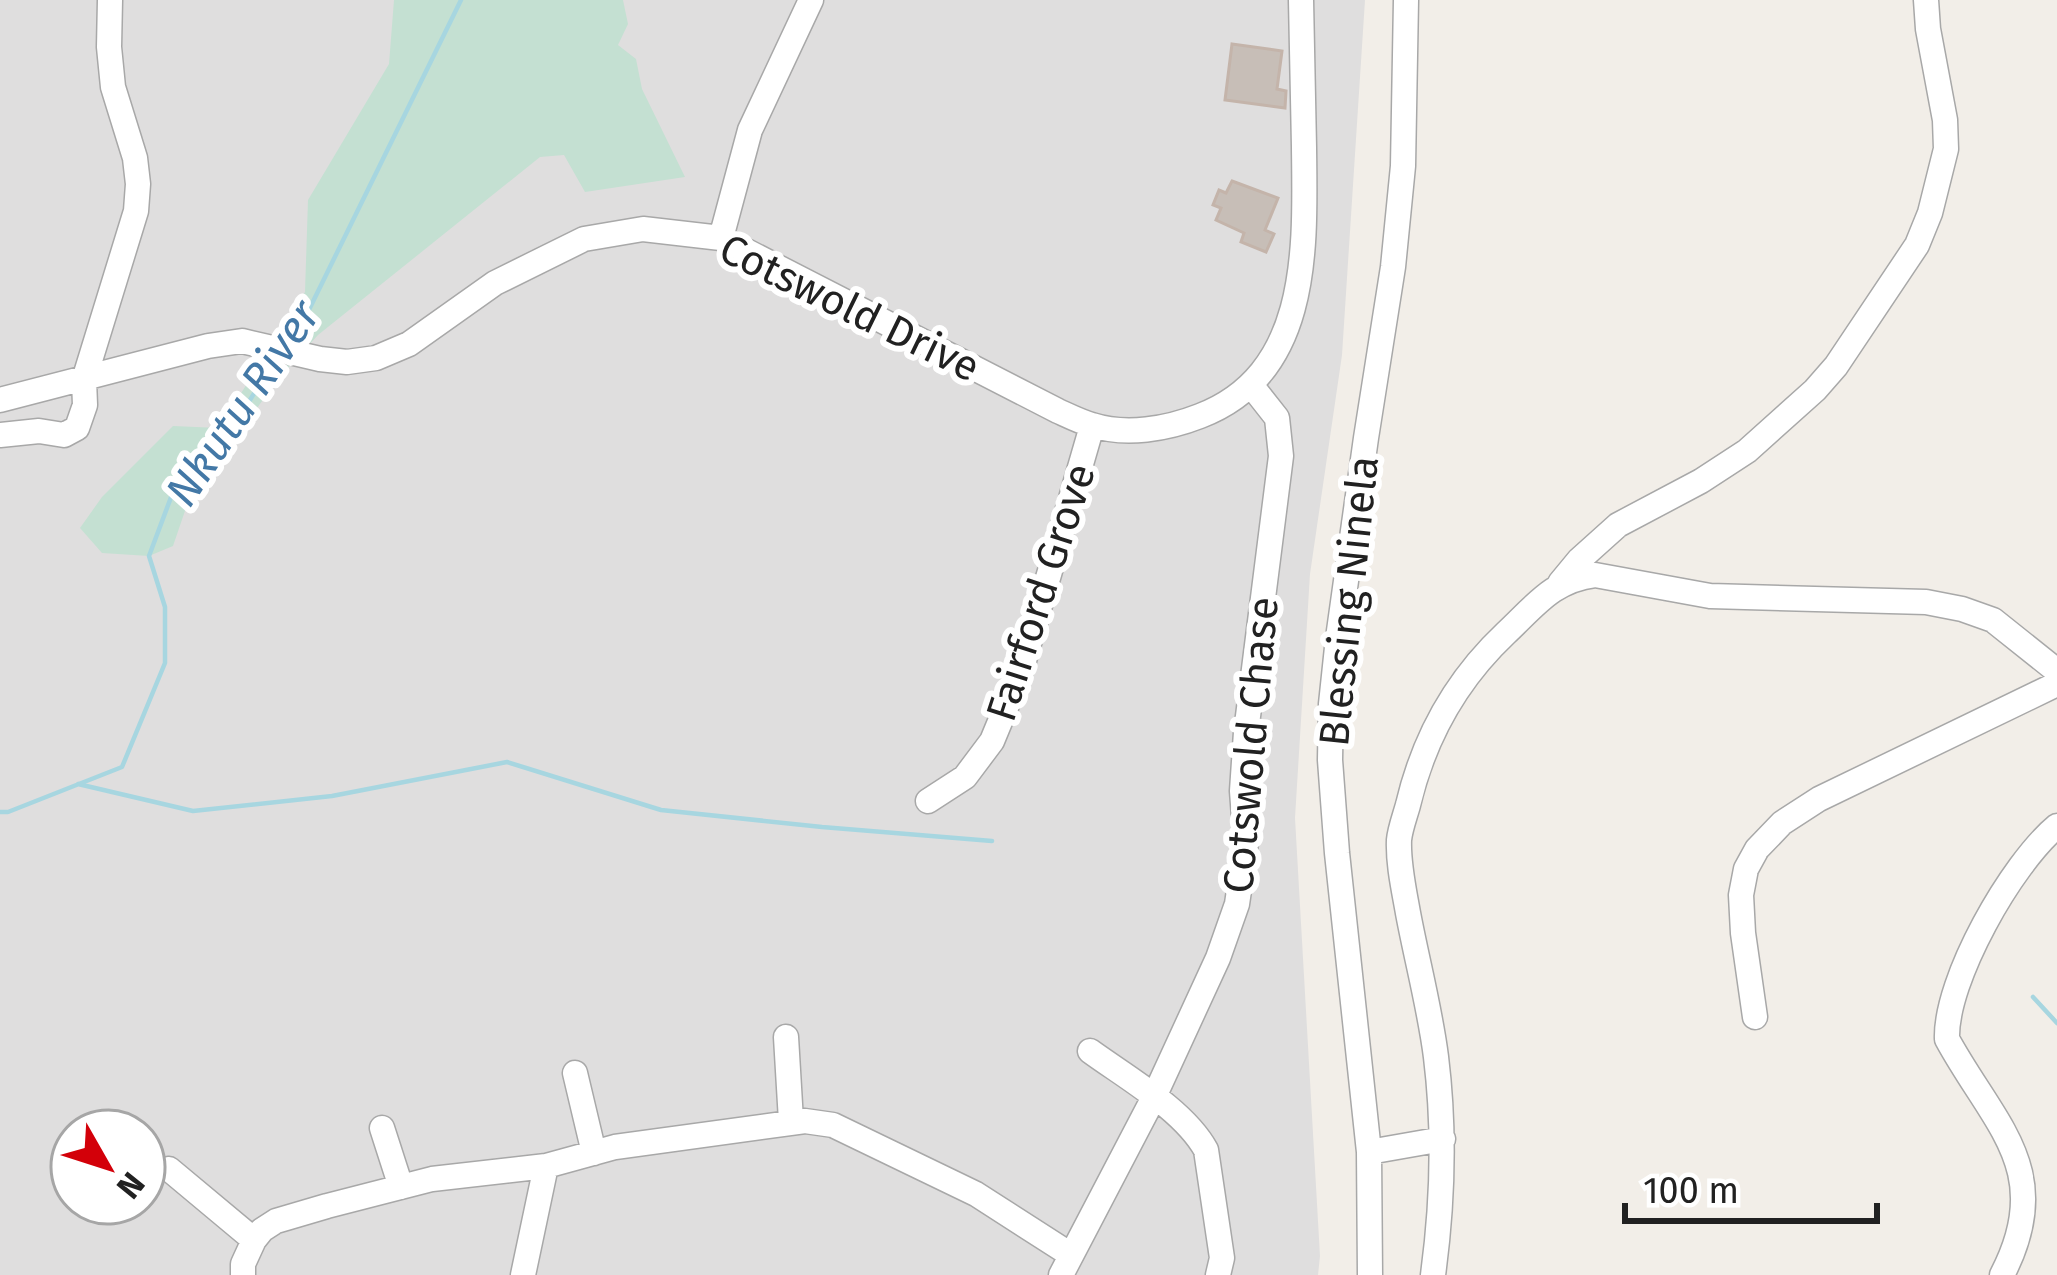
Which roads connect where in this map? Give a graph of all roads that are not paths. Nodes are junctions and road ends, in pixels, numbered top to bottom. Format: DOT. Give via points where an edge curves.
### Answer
graph roads {
  1 [pos="110,0"];
  2 [pos="811,0"];
  3 [pos="1301,0"];
  4 [pos="1406,0"];
  5 [pos="1926,0"];
  6 [pos="721,238"];
  7 [pos="84,380"];
  8 [pos="1251,385"];
  9 [pos="0,400"];
  10 [pos="1092,425"];
  11 [pos="0,435"];
  12 [pos="1558,584"];
  13 [pos="2057,671"];
  14 [pos="2057,684"];
  15 [pos="928,801"];
  16 [pos="2057,826"];
  17 [pos="1755,1017"];
  18 [pos="785,1036"];
  19 [pos="1090,1051"];
  20 [pos="575,1072"];
  21 [pos="1154,1097"];
  22 [pos="791,1121"];
  23 [pos="382,1128"];
  24 [pos="1443,1138"];
  25 [pos="1369,1152"];
  26 [pos="594,1153"];
  27 [pos="546,1166"];
  28 [pos="169,1169"];
  29 [pos="401,1187"];
  30 [pos="254,1240"];
  31 [pos="1066,1265"];
  32 [pos="243,1275"];
  33 [pos="523,1275"];
  34 [pos="1218,1275"];
  35 [pos="1370,1275"];
  36 [pos="1433,1275"];
  37 [pos="2002,1275"];
  1 -- 7 [label="street" via="113,87 138,184"];
  2 -- 6 [label="street" via="750,130"];
  3 -- 8 [label="street, Cotswold Drive" via="1303,271 1282,338"];
  4 -- 25 [label="street, Blessing Ninela" via="1393,267 1331,723"];
  5 -- 12 [label="street" via="1946,149 1917,245 1815,390 1747,451 1618,524"];
  6 -- 7 [label="street, Cotswold Drive" via="644,229 584,239 495,283 376,358 320,359 242,341"];
  6 -- 10 [label="street, Cotswold Drive"];
  7 -- 9 [label="street, Cotswold Drive"];
  7 -- 11 [label="street" via="82,417 72,432"];
  8 -- 10 [label="street, Cotswold Drive" via="1174,426"];
  8 -- 21 [label="street, Cotswold Chase" via="1277,418 1281,456 1246,732 1246,843 1224,940"];
  10 -- 15 [label="street, Fairford Grove" via="1021,670 992,740 965,777"];
  12 -- 13 [label="street" via="1594,575 1710,596 1962,608 1994,620"];
  12 -- 24 [label="street" via="1452,694 1414,780 1399,839"];
  14 -- 17 [label="street" via="1820,800 1757,849 1741,896"];
  16 -- 37 [label="street" via="2010,879 1977,937 1946,1024 1947,1039 2016,1156 2021,1223"];
  18 -- 22 [label="street"];
  19 -- 21 [label="street"];
  20 -- 26 [label="street"];
  21 -- 31 [label="street, Cotswold Chase"];
  21 -- 34 [label="street" via="1207,1150"];
  22 -- 26 [label="street"];
  22 -- 31 [label="street" via="833,1125 976,1194"];
  23 -- 29 [label="street"];
  24 -- 25 [label="street"];
  24 -- 36 [label="street"];
  25 -- 35 [label="street, Blessing Ninela"];
  26 -- 27 [label="street"];
  27 -- 29 [label="street"];
  27 -- 33 [label="street"];
  28 -- 30 [label="street"];
  29 -- 30 [label="street" via="276,1221"];
  30 -- 32 [label="street"];
}
